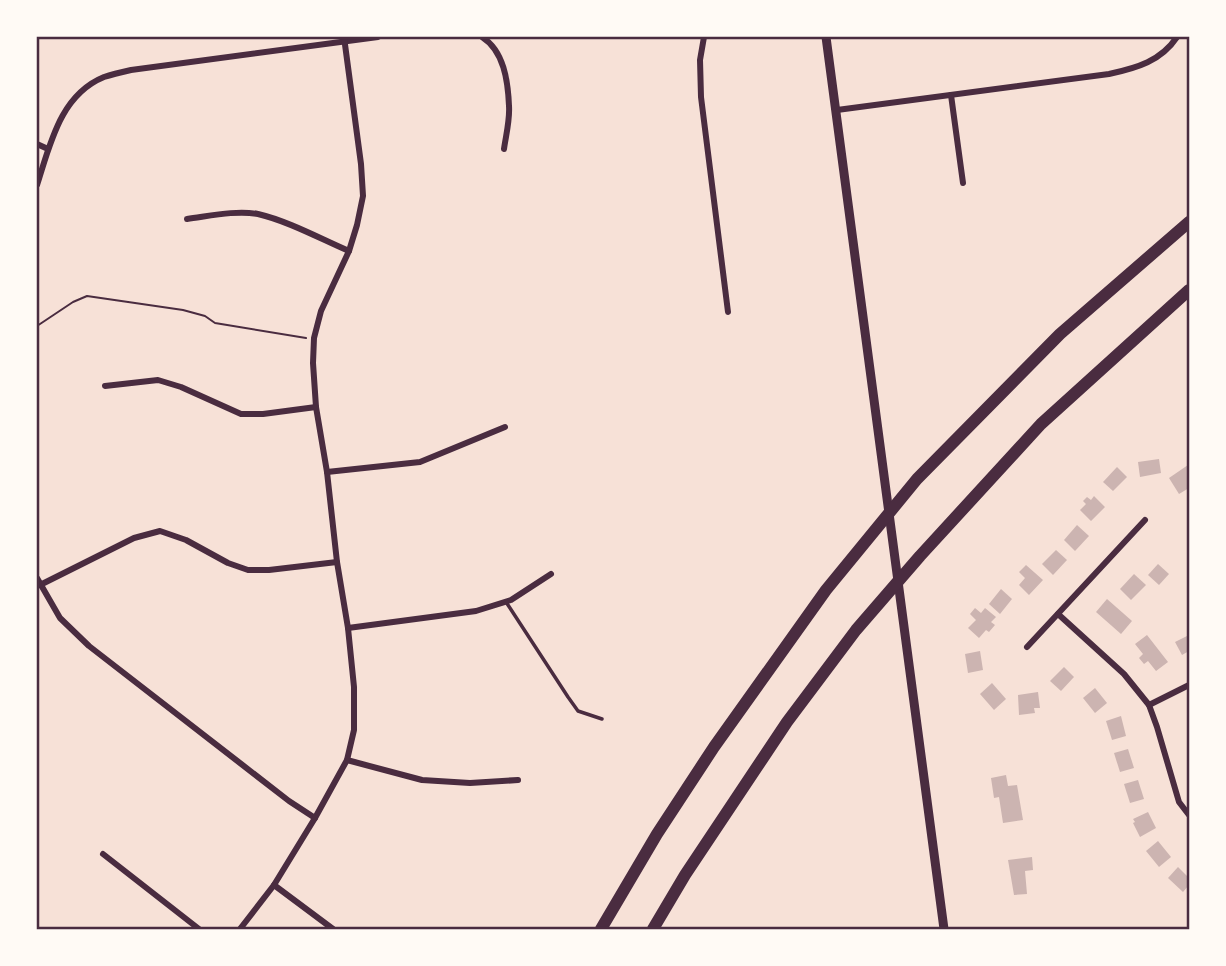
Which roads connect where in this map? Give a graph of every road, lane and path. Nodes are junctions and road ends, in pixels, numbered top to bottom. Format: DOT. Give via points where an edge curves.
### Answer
graph roads {
  1 [pos="378,37"];
  2 [pos="482,37"];
  3 [pos="704,37"];
  4 [pos="827,37"];
  5 [pos="1177,37"];
  6 [pos="345,39"];
  7 [pos="951,95"];
  8 [pos="837,110"];
  9 [pos="37,144"];
  10 [pos="48,149"];
  11 [pos="504,149"];
  12 [pos="963,183"];
  13 [pos="37,186"];
  14 [pos="187,219"];
  15 [pos="1189,222"];
  16 [pos="349,251"];
  17 [pos="1189,290"];
  18 [pos="728,312"];
  19 [pos="37,326"];
  20 [pos="314,338"];
  21 [pos="105,386"];
  22 [pos="316,407"];
  23 [pos="505,427"];
  24 [pos="327,472"];
  25 [pos="1145,520"];
  26 [pos="337,562"];
  27 [pos="551,574"];
  28 [pos="38,581"];
  29 [pos="506,602"];
  30 [pos="1058,614"];
  31 [pos="348,628"];
  32 [pos="1027,648"];
  33 [pos="1189,685"];
  34 [pos="1149,705"];
  35 [pos="602,719"];
  36 [pos="347,760"];
  37 [pos="518,780"];
  38 [pos="1189,815"];
  39 [pos="315,818"];
  40 [pos="103,853"];
  41 [pos="274,885"];
  42 [pos="199,929"];
  43 [pos="240,929"];
  44 [pos="333,929"];
  45 [pos="601,929"];
  46 [pos="653,929"];
  47 [pos="944,929"];
  1 -- 6 [label="street"];
  2 -- 11 [label="street" via="497,50 503,66 510,107"];
  3 -- 18 [label="street" via="701,97"];
  4 -- 8 [label="main road"];
  5 -- 7 [label="street" via="1160,56 1129,70"];
  6 -- 10 [label="street" via="102,78 78,94 60,118"];
  6 -- 16 [label="street" via="363,196"];
  7 -- 8 [label="street"];
  7 -- 12 [label="street"];
  8 -- 47 [label="main road"];
  9 -- 10 [label="street"];
  10 -- 13 [label="street"];
  14 -- 16 [label="street" via="257,214"];
  15 -- 45 [label="highway" via="1060,334 917,479 826,590 722,736"];
  16 -- 20 [label="street" via="321,311"];
  17 -- 46 [label="highway" via="1041,424 856,630 787,722"];
  19 -- 20 [label="path" via="87,296 183,310 215,323"];
  20 -- 22 [label="street"];
  21 -- 22 [label="street" via="158,380 241,414"];
  22 -- 24 [label="street"];
  23 -- 24 [label="street" via="420,462"];
  24 -- 26 [label="street"];
  25 -- 30 [label="street"];
  26 -- 28 [label="street" via="248,570 160,531"];
  26 -- 31 [label="street"];
  27 -- 29 [label="street"];
  28 -- 39 [label="street" via="60,618 89,646"];
  29 -- 31 [label="street" via="476,611"];
  29 -- 35 [label="lane" via="578,711"];
  30 -- 32 [label="street"];
  30 -- 34 [label="street" via="1124,674"];
  31 -- 36 [label="street" via="354,730"];
  33 -- 34 [label="street"];
  34 -- 38 [label="street" via="1179,802"];
  36 -- 37 [label="street" via="422,780"];
  36 -- 39 [label="street"];
  39 -- 41 [label="street"];
  40 -- 42 [label="street"];
  41 -- 43 [label="street"];
  41 -- 44 [label="street"];
}
